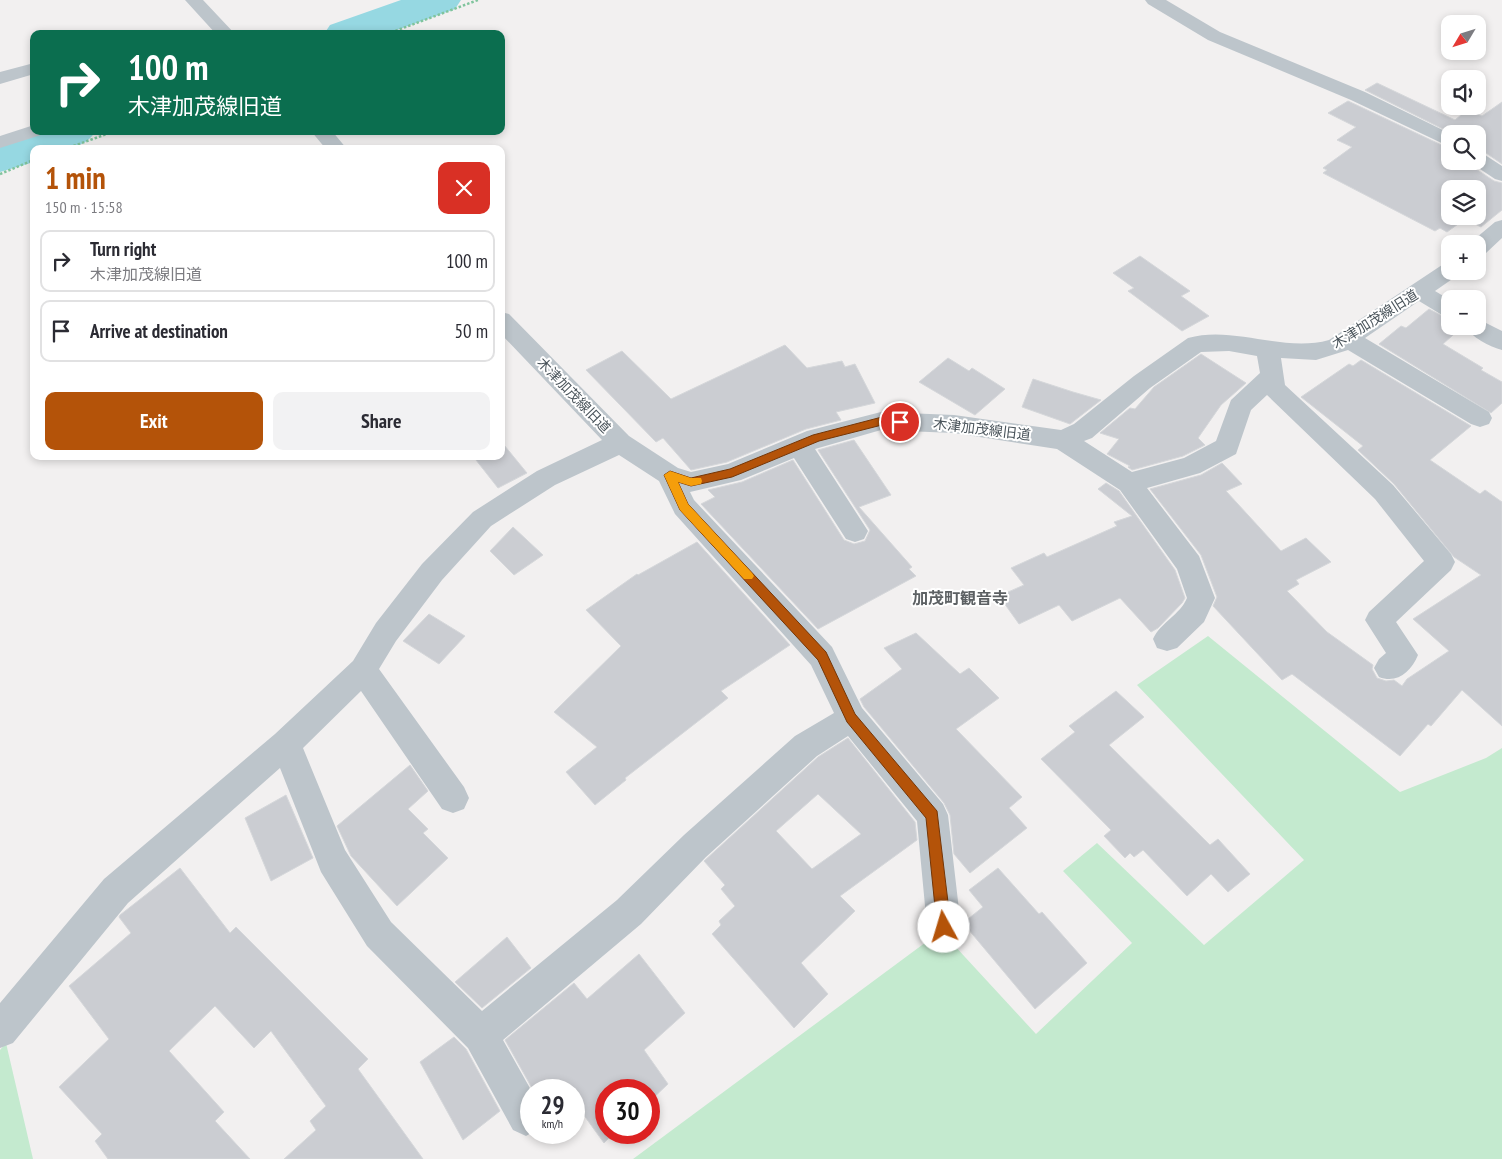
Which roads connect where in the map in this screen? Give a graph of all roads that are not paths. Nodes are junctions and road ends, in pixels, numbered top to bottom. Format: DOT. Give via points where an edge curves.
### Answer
graph roads {
  1 [pos="194,0"];
  2 [pos="1154,0"];
  3 [pos="223,30"];
  4 [pos="30,69"];
  5 [pos="0,78"];
  6 [pos="30,132"];
  7 [pos="324,135"];
  8 [pos="1441,137"];
  9 [pos="0,142"];
  10 [pos="333,145"];
  11 [pos="1486,164"];
  12 [pos="1502,175"];
  13 [pos="1502,226"];
  14 [pos="1486,241"];
  15 [pos="1441,276"];
  16 [pos="1419,291"];
  17 [pos="1441,304"];
  18 [pos="505,324"];
  19 [pos="1486,332"];
  20 [pos="1348,338"];
  21 [pos="1502,342"];
  22 [pos="1268,349"];
  23 [pos="1272,376"];
  24 [pos="1480,418"];
  25 [pos="1063,440"];
  26 [pos="620,443"];
  27 [pos="799,445"];
  28 [pos="670,475"];
  29 [pos="1129,484"];
  30 [pos="855,532"];
  31 [pos="1167,639"];
  32 [pos="1389,668"];
  33 [pos="362,670"];
  34 [pos="851,718"];
  35 [pos="286,744"];
  36 [pos="453,798"];
  37 [pos="944,927"];
  38 [pos="0,1030"];
  39 [pos="481,1035"];
  40 [pos="520,1107"];
  1 -- 3 [label="street"];
  2 -- 8 [label="street" via="1214,36 1358,96"];
  4 -- 5 [label="street"];
  6 -- 9 [label="street"];
  7 -- 10 [label="street"];
  11 -- 12 [label="street"];
  13 -- 14 [label="street"];
  15 -- 16 [label="street, 木津加茂線旧道"];
  16 -- 17 [label="street"];
  16 -- 20 [label="street, 木津加茂線旧道"];
  18 -- 26 [label="street, 木津加茂線旧道"];
  19 -- 21 [label="street"];
  20 -- 22 [label="street, 木津加茂線旧道" via="1337,346 1316,352"];
  20 -- 24 [label="street"];
  22 -- 23 [label="street"];
  22 -- 25 [label="street, 木津加茂線旧道" via="1229,343 1196,344 1142,382 1083,431"];
  23 -- 29 [label="street" via="1240,406 1227,447 1191,466"];
  23 -- 32 [label="street" via="1274,388 1384,492 1441,562 1379,620 1404,655"];
  25 -- 27 [label="street, 木津加茂線旧道" via="954,424 882,421"];
  25 -- 29 [label="street"];
  26 -- 28 [label="street, 木津加茂線旧道"];
  26 -- 33 [label="street" via="546,478 482,519 432,572 386,632"];
  27 -- 28 [label="street, 木津加茂線旧道" via="732,473 691,482"];
  27 -- 30 [label="street"];
  28 -- 34 [label="street" via="684,507 822,656"];
  29 -- 31 [label="street" via="1190,564 1201,598 1194,614"];
  33 -- 35 [label="street"];
  33 -- 36 [label="street"];
  34 -- 37 [label="street" via="932,815"];
  34 -- 39 [label="street" via="806,746 695,846 629,912"];
  35 -- 38 [label="street" via="116,891"];
  35 -- 39 [label="street" via="333,861 379,934"];
  39 -- 40 [label="street"];
}
